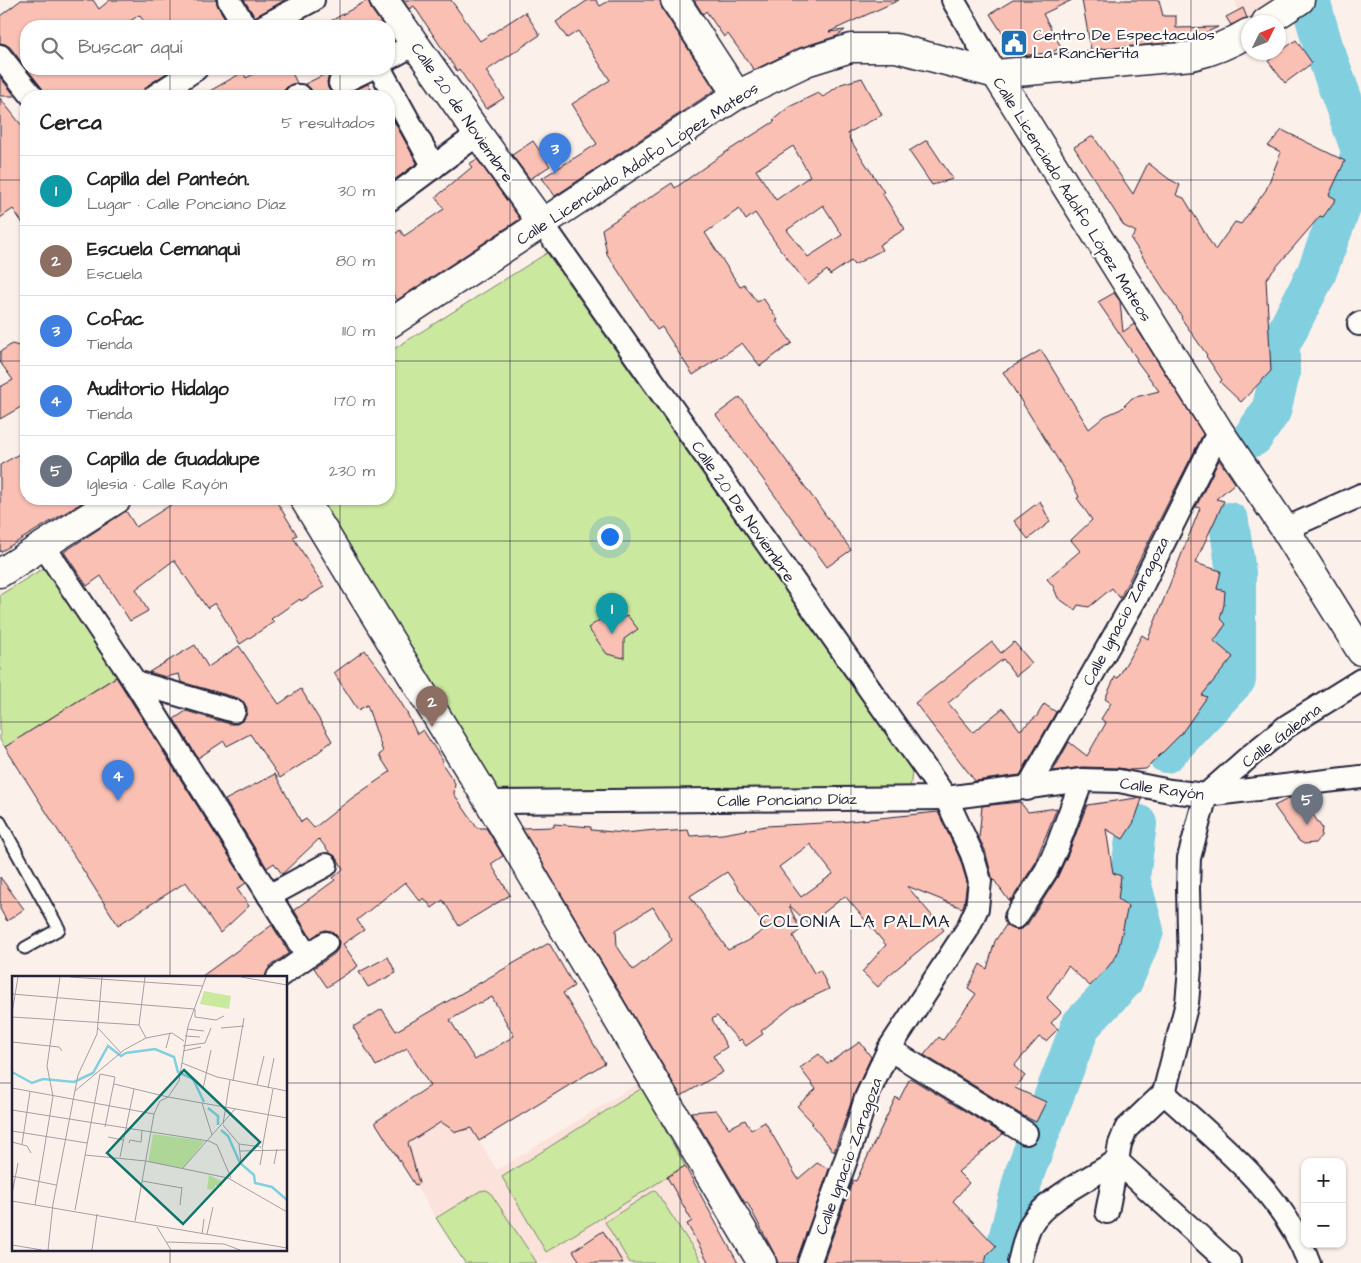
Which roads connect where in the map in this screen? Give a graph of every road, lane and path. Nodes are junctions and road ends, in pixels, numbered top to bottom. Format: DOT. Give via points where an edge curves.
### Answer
graph roads {
  1 [pos="229,0"];
  2 [pos="313,0"];
  3 [pos="384,0"];
  4 [pos="675,0"];
  5 [pos="953,0"];
  6 [pos="1300,0"];
  7 [pos="1277,15"];
  8 [pos="242,20"];
  9 [pos="275,20"];
  10 [pos="1240,38"];
  11 [pos="415,44"];
  12 [pos="395,55"];
  13 [pos="0,56"];
  14 [pos="996,74"];
  15 [pos="187,75"];
  16 [pos="357,75"];
  17 [pos="383,75"];
  18 [pos="340,83"];
  19 [pos="27,90"];
  20 [pos="164,90"];
  21 [pos="392,90"];
  22 [pos="737,95"];
  23 [pos="395,96"];
  24 [pos="478,134"];
  25 [pos="434,167"];
  26 [pos="395,196"];
  27 [pos="542,223"];
  28 [pos="395,320"];
  29 [pos="1219,431"];
  30 [pos="1361,495"];
  31 [pos="107,505"];
  32 [pos="308,505"];
  33 [pos="1285,529"];
  34 [pos="43,545"];
  35 [pos="0,573"];
  36 [pos="1361,650"];
  37 [pos="1361,680"];
  38 [pos="135,682"];
  39 [pos="234,711"];
  40 [pos="1361,778"];
  41 [pos="1082,780"];
  42 [pos="1027,788"];
  43 [pos="1206,795"];
  44 [pos="946,798"];
  45 [pos="489,802"];
  46 [pos="0,822"];
  47 [pos="326,864"];
  48 [pos="269,896"];
  49 [pos="1016,917"];
  50 [pos="326,942"];
  51 [pos="25,948"];
  52 [pos="307,956"];
  53 [pos="279,976"];
  54 [pos="889,1049"];
  55 [pos="1164,1093"];
  56 [pos="1026,1133"];
  57 [pos="1117,1161"];
  58 [pos="1107,1212"];
  59 [pos="762,1263"];
  60 [pos="809,1263"];
  61 [pos="1020,1263"];
  62 [pos="1230,1263"];
  63 [pos="1309,1263"];
  1 -- 8 [label="street"];
  2 -- 9 [label="street"];
  3 -- 11 [label="main road, Calle 20 de Noviembre"];
  4 -- 22 [label="main road"];
  5 -- 14 [label="street"];
  6 -- 7 [label="main road"];
  10 -- 14 [label="main road" via="1212,52 1192,56"];
  11 -- 12 [label="street"];
  11 -- 24 [label="main road, Calle 20 de Noviembre"];
  13 -- 19 [label="street"];
  14 -- 22 [label="main road, Calle Licenciado Adolfo López Mateos" via="896,48 851,48 806,62"];
  14 -- 29 [label="main road, Calle Licenciado Adolfo López Mateos"];
  15 -- 20 [label="street"];
  16 -- 18 [label="street"];
  17 -- 21 [label="street"];
  22 -- 27 [label="main road, Calle Licenciado Adolfo López Mateos"];
  23 -- 25 [label="street"];
  24 -- 25 [label="street"];
  24 -- 27 [label="main road, Calle 20 de Noviembre"];
  25 -- 26 [label="street"];
  27 -- 28 [label="main road, Calle Licenciado Adolfo López Mateos"];
  27 -- 44 [label="street, Calle 20 De Noviembre"];
  29 -- 33 [label="main road, Calle Licenciado Adolfo López Mateos"];
  29 -- 42 [label="street, Calle Ignacio Zaragoza" via="1137,596"];
  30 -- 33 [label="street"];
  31 -- 34 [label="main road"];
  32 -- 45 [label="main road"];
  33 -- 36 [label="main road, Calle Licenciado Adolfo López Mateos"];
  34 -- 35 [label="main road"];
  34 -- 38 [label="street"];
  37 -- 43 [label="street, Calle Galeana" via="1287,726"];
  38 -- 39 [label="street"];
  38 -- 48 [label="street"];
  40 -- 43 [label="street, Calle Rayón"];
  41 -- 42 [label="street, Calle Ponciano Díaz"];
  41 -- 43 [label="street, Calle Rayón" via="1119,781"];
  41 -- 49 [label="street" via="1046,871"];
  42 -- 44 [label="street, Calle Ponciano Díaz"];
  43 -- 55 [label="street" via="1189,858 1190,969 1187,1003"];
  44 -- 45 [label="street, Calle Ponciano Díaz"];
  44 -- 54 [label="street, Calle Ignacio Zaragoza" via="972,854 980,881 977,908 967,930"];
  45 -- 59 [label="main road"];
  46 -- 51 [label="lane" via="59,929"];
  47 -- 48 [label="street"];
  48 -- 52 [label="street"];
  50 -- 52 [label="street"];
  52 -- 53 [label="street"];
  54 -- 56 [label="street"];
  54 -- 60 [label="street, Calle Ignacio Zaragoza" via="866,1098"];
  55 -- 57 [label="street" via="1126,1129"];
  55 -- 63 [label="street" via="1256,1179 1283,1212 1303,1245"];
  57 -- 58 [label="street"];
  57 -- 61 [label="street" via="1040,1212 1025,1238"];
  57 -- 62 [label="street"];
}
